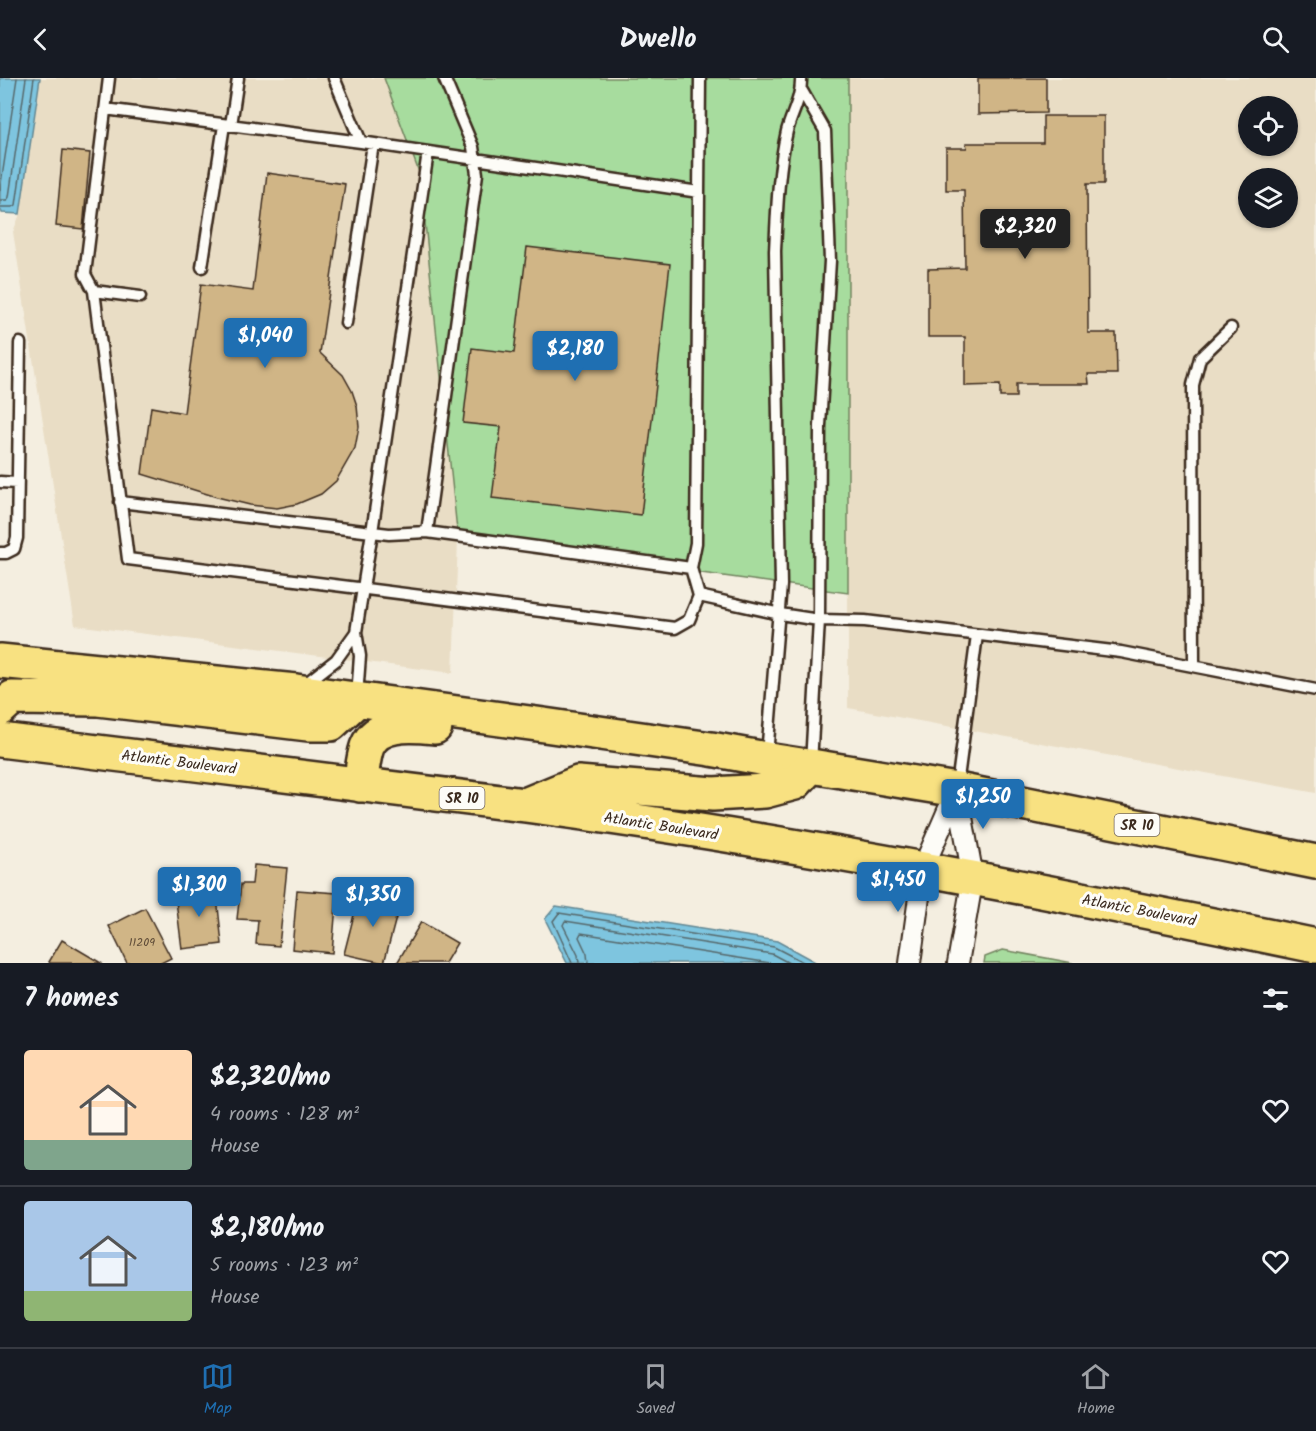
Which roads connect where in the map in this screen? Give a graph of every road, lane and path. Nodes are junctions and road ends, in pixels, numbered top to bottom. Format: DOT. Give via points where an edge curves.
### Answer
graph roads {
  1 [pos="109,78"];
  2 [pos="238,78"];
  3 [pos="334,78"];
  4 [pos="444,78"];
  5 [pos="700,78"];
  6 [pos="801,78"];
  7 [pos="801,90"];
  8 [pos="105,109"];
  9 [pos="228,125"];
  10 [pos="361,142"];
  11 [pos="373,144"];
  12 [pos="428,152"];
  13 [pos="475,159"];
  14 [pos="699,192"];
  15 [pos="202,267"];
  16 [pos="94,291"];
  17 [pos="140,297"];
  18 [pos="346,322"];
  19 [pos="1231,328"];
  20 [pos="20,342"];
  21 [pos="0,482"];
  22 [pos="17,483"];
  23 [pos="120,502"];
  24 [pos="372,532"];
  25 [pos="427,532"];
  26 [pos="0,552"];
  27 [pos="691,568"];
  28 [pos="363,587"];
  29 [pos="699,596"];
  30 [pos="780,614"];
  31 [pos="819,620"];
  32 [pos="356,632"];
  33 [pos="977,635"];
  34 [pos="0,661"];
  35 [pos="1194,665"];
  36 [pos="1316,690"];
  37 [pos="296,691"];
  38 [pos="357,700"];
  39 [pos="0,709"];
  40 [pos="582,730"];
  41 [pos="0,740"];
  42 [pos="766,759"];
  43 [pos="811,765"];
  44 [pos="360,785"];
  45 [pos="957,790"];
  46 [pos="525,805"];
  47 [pos="1316,862"];
  48 [pos="923,868"];
  49 [pos="973,877"];
  50 [pos="1316,946"];
  51 [pos="910,963"];
  52 [pos="958,963"];
  1 -- 8 [label="lane"];
  2 -- 9 [label="lane"];
  3 -- 10 [label="lane"];
  4 -- 13 [label="lane"];
  5 -- 14 [label="lane"];
  6 -- 7 [label="lane"];
  7 -- 30 [label="lane" via="787,131 775,251"];
  7 -- 31 [label="lane" via="825,131 830,261 819,426"];
  8 -- 9 [label="lane"];
  8 -- 16 [label="lane" via="85,274"];
  9 -- 10 [label="lane"];
  9 -- 15 [label="lane"];
  10 -- 11 [label="lane"];
  11 -- 12 [label="lane"];
  11 -- 18 [label="lane"];
  12 -- 13 [label="lane"];
  12 -- 24 [label="lane"];
  13 -- 14 [label="lane"];
  13 -- 25 [label="lane" via="477,174"];
  14 -- 27 [label="lane" via="696,543"];
  16 -- 17 [label="lane"];
  16 -- 23 [label="lane"];
  19 -- 35 [label="lane" via="1200,358 1193,385"];
  20 -- 22 [label="lane"];
  21 -- 22 [label="lane"];
  22 -- 26 [label="lane" via="17,538 14,549"];
  23 -- 24 [label="lane"];
  23 -- 28 [label="lane" via="128,559"];
  24 -- 25 [label="lane"];
  24 -- 28 [label="lane"];
  25 -- 27 [label="lane"];
  27 -- 29 [label="lane"];
  28 -- 29 [label="lane" via="675,628 689,620"];
  28 -- 32 [label="lane"];
  29 -- 30 [label="lane"];
  30 -- 31 [label="lane"];
  30 -- 42 [label="lane"];
  31 -- 33 [label="lane" via="865,621"];
  31 -- 43 [label="lane"];
  32 -- 37 [label="lane" via="336,660"];
  32 -- 38 [label="lane" via="360,656"];
  33 -- 35 [label="lane"];
  33 -- 45 [label="lane"];
  34 -- 37 [label="highway, SR 10"];
  35 -- 36 [label="lane"];
  37 -- 38 [label="highway, SR 10"];
  38 -- 39 [label="highway" via="331,724 98,699 12,698"];
  38 -- 40 [label="highway, SR 10"];
  40 -- 42 [label="highway, SR 10"];
  40 -- 44 [label="highway" via="528,740 405,724 379,733 367,746"];
  41 -- 44 [label="highway, Atlantic Boulevard / SR 10"];
  42 -- 43 [label="main road, SR 10"];
  43 -- 45 [label="highway, SR 10"];
  43 -- 46 [label="highway" via="795,783 765,791 713,794 578,783"];
  44 -- 46 [label="highway, Atlantic Boulevard / SR 10"];
  45 -- 47 [label="highway, SR 10"];
  45 -- 48 [label="street"];
  45 -- 49 [label="street"];
  46 -- 48 [label="highway, Atlantic Boulevard / SR 10"];
  48 -- 49 [label="highway, Atlantic Boulevard / SR 10"];
  48 -- 51 [label="street"];
  49 -- 50 [label="highway, Atlantic Boulevard / SR 10"];
  49 -- 52 [label="street"];
}
